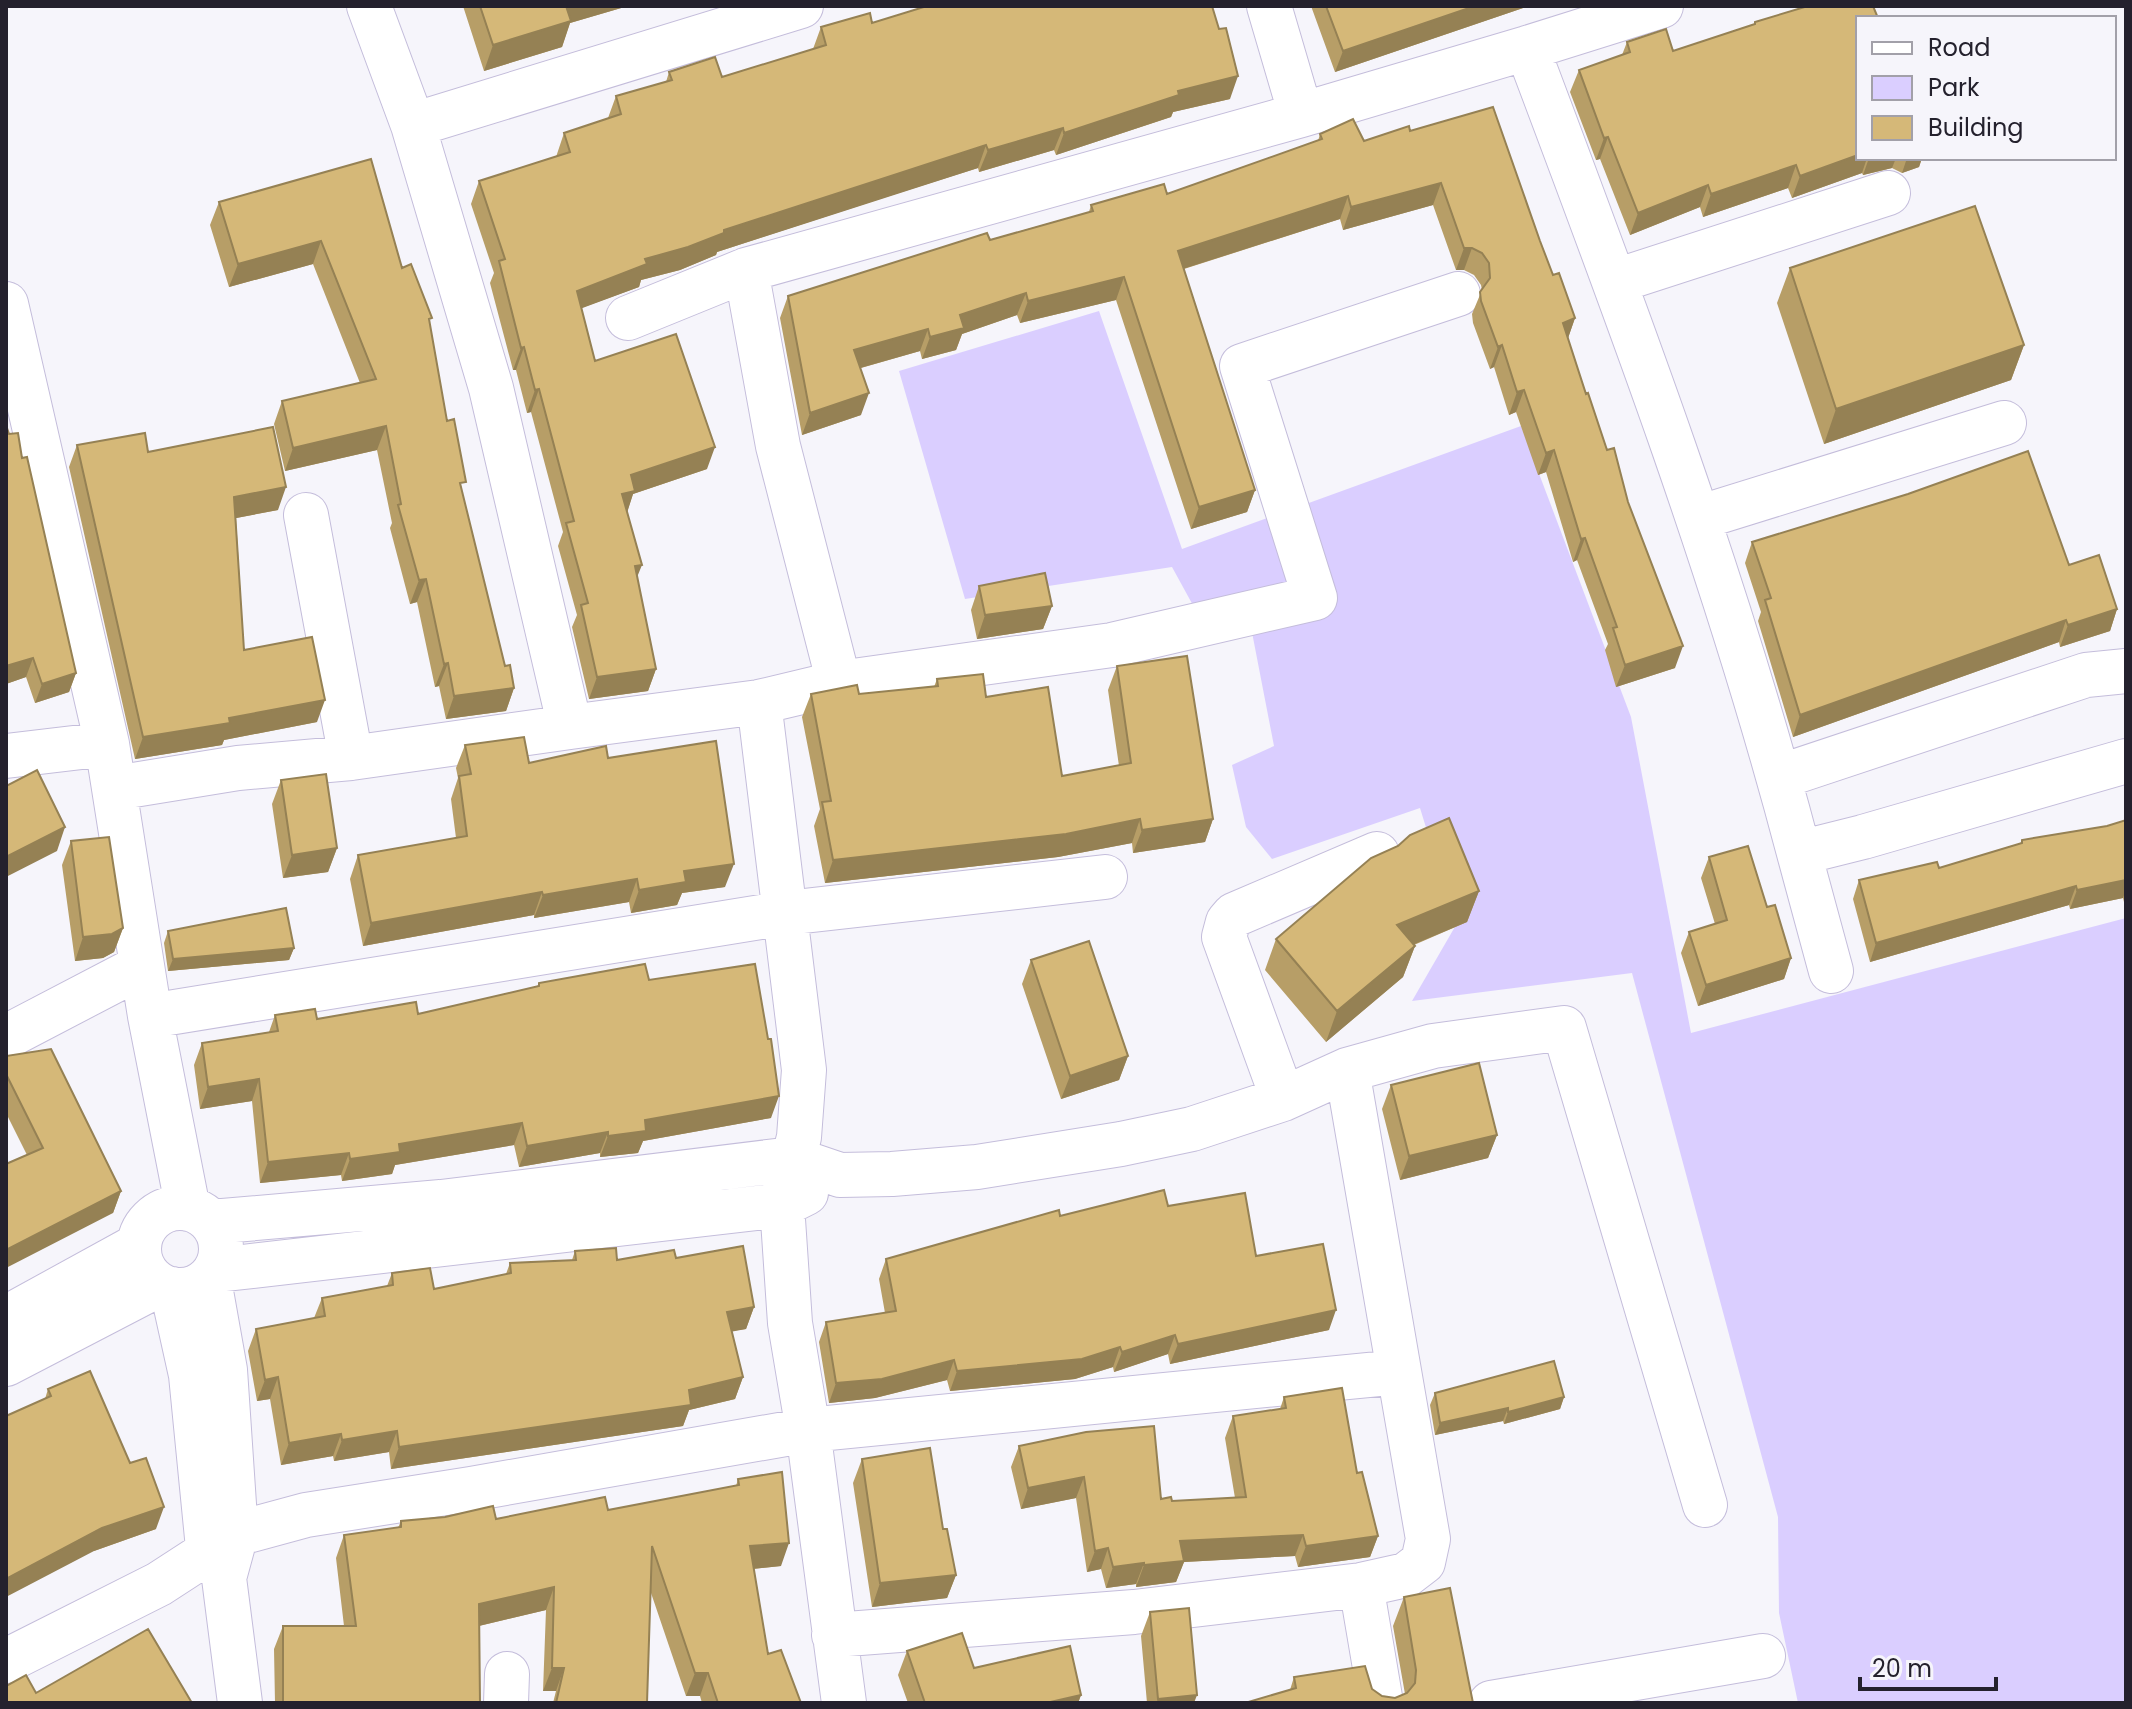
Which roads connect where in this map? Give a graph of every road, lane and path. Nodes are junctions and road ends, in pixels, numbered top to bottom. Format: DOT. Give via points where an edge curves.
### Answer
graph roads {
  1 [pos="369,6"];
  2 [pos="801,6"];
  3 [pos="1269,6"];
  4 [pos="1661,6"];
  5 [pos="1527,48"];
  6 [pos="1301,115"];
  7 [pos="413,125"];
  8 [pos="1888,193"];
  9 [pos="746,270"];
  10 [pos="1616,281"];
  11 [pos="1458,294"];
  12 [pos="6,304"];
  13 [pos="628,318"];
  14 [pos="2004,423"];
  15 [pos="306,515"];
  16 [pos="1698,518"];
  17 [pos="2126,671"];
  18 [pos="839,683"];
  19 [pos="759,702"];
  20 [pos="570,727"];
  21 [pos="107,744"];
  22 [pos="6,756"];
  23 [pos="351,758"];
  24 [pos="2126,761"];
  25 [pos="1779,777"];
  26 [pos="115,788"];
  27 [pos="1799,853"];
  28 [pos="1377,854"];
  29 [pos="1105,877"];
  30 [pos="786,913"];
  31 [pos="142,966"];
  32 [pos="1831,971"];
  33 [pos="150,1016"];
  34 [pos="6,1037"];
  35 [pos="1347,1070"];
  36 [pos="1283,1099"];
  37 [pos="793,1159"];
  38 [pos="840,1175"];
  39 [pos="782,1205"];
  40 [pos="200,1215"];
  41 [pos="139,1245"];
  42 [pos="189,1281"];
  43 [pos="6,1318"];
  44 [pos="6,1364"];
  45 [pos="1399,1372"];
  46 [pos="808,1430"];
  47 [pos="1705,1505"];
  48 [pos="223,1555"];
  49 [pos="1361,1585"];
  50 [pos="834,1635"];
  51 [pos="1763,1656"];
  52 [pos="6,1661"];
  53 [pos="240,1703"];
  54 [pos="844,1703"];
  55 [pos="1381,1703"];
  56 [pos="1491,1703"];
  1 -- 7 [label="street"];
  2 -- 7 [label="street"];
  3 -- 6 [label="street"];
  4 -- 5 [label="street"];
  5 -- 6 [label="street"];
  5 -- 10 [label="street"];
  6 -- 9 [label="street"];
  7 -- 20 [label="street" via="491,388"];
  8 -- 10 [label="street"];
  9 -- 13 [label="street"];
  9 -- 18 [label="street" via="778,446"];
  10 -- 16 [label="street"];
  11 -- 18 [label="street" via="1242,366 1315,598 1112,645"];
  12 -- 21 [label="street"];
  14 -- 16 [label="street"];
  15 -- 23 [label="street"];
  16 -- 25 [label="street"];
  17 -- 25 [label="street" via="2086,675"];
  18 -- 19 [label="street"];
  19 -- 20 [label="street"];
  19 -- 30 [label="street"];
  20 -- 23 [label="street"];
  21 -- 22 [label="street"];
  21 -- 26 [label="street"];
  23 -- 26 [label="street" via="238,768"];
  24 -- 27 [label="street"];
  25 -- 27 [label="street"];
  26 -- 31 [label="street"];
  27 -- 32 [label="street"];
  28 -- 36 [label="street" via="1234,915 1225,927 1224,937"];
  29 -- 30 [label="street"];
  30 -- 33 [label="street"];
  30 -- 37 [label="street" via="804,1070"];
  31 -- 33 [label="street"];
  31 -- 34 [label="street"];
  33 -- 40 [label="street"];
  35 -- 36 [label="street"];
  35 -- 45 [label="street"];
  35 -- 47 [label="street" via="1433,1046 1564,1028"];
  36 -- 38 [label="street" via="1192,1129 1121,1144 977,1167"];
  37 -- 38 [label="street"];
  37 -- 39 [label="street"];
  37 -- 40 [label="street" via="441,1202"];
  38 -- 39 [label="street"];
  39 -- 42 [label="street"];
  39 -- 46 [label="street" via="790,1323"];
  40 -- 41 [label="street" via="171,1209 155,1215"];
  40 -- 42 [label="street" via="222,1245"];
  41 -- 42 [label="street" via="142,1266"];
  41 -- 43 [label="street"];
  42 -- 44 [label="street"];
  42 -- 48 [label="street" via="191,1375"];
  45 -- 46 [label="street"];
  45 -- 49 [label="street" via="1428,1539 1423,1562 1406,1575"];
  46 -- 48 [label="street" via="306,1515"];
  46 -- 50 [label="street"];
  48 -- 52 [label="street"];
  48 -- 53 [label="street"];
  49 -- 50 [label="street" via="1134,1612"];
  49 -- 55 [label="street"];
  50 -- 54 [label="street"];
  51 -- 56 [label="street"];
}
